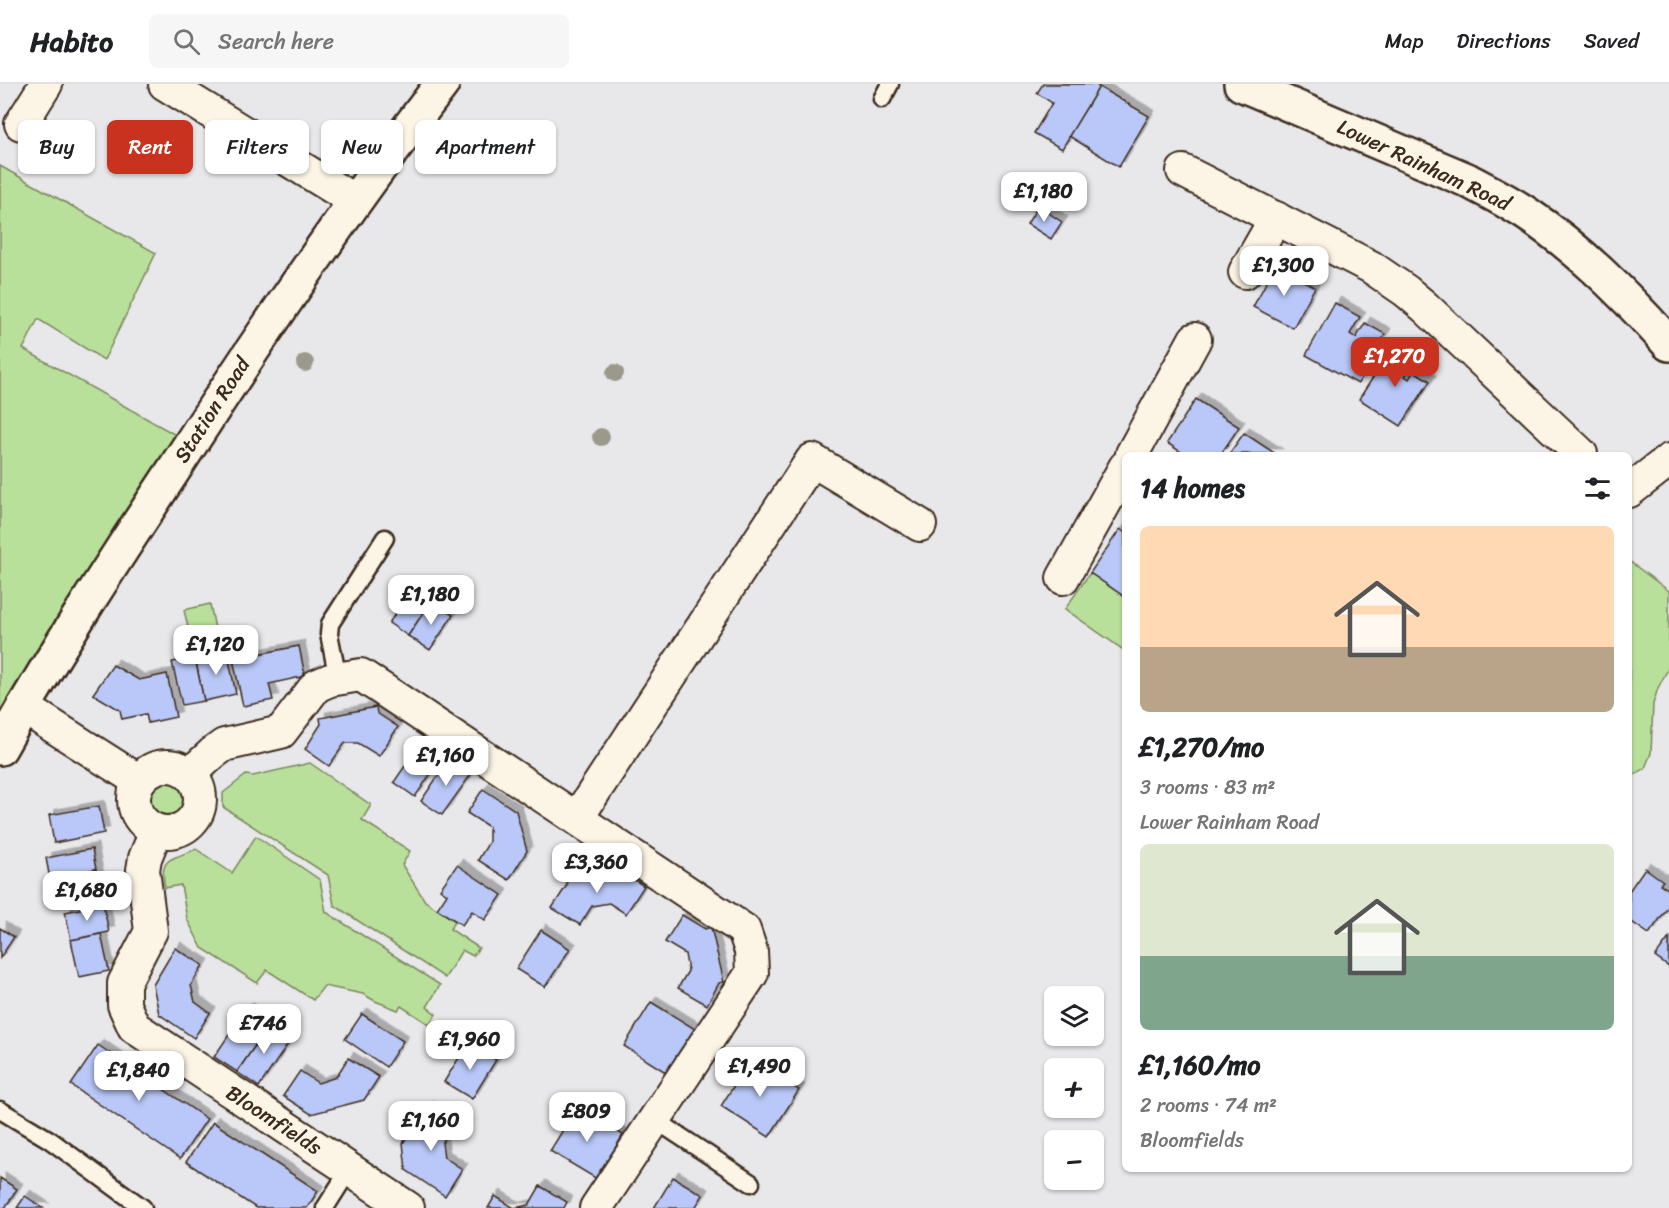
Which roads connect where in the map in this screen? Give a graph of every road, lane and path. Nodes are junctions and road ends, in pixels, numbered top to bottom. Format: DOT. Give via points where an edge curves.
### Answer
graph roads {
  1 [pos="46,84"];
  2 [pos="165,84"];
  3 [pos="442,84"];
  4 [pos="890,84"];
  5 [pos="1241,84"];
  6 [pos="882,99"];
  7 [pos="24,120"];
  8 [pos="1183,171"];
  9 [pos="355,201"];
  10 [pos="1276,218"];
  11 [pos="1245,272"];
  12 [pos="1195,339"];
  13 [pos="1669,345"];
  14 [pos="1133,452"];
  15 [pos="1579,452"];
  16 [pos="1669,460"];
  17 [pos="1122,472"];
  18 [pos="1632,488"];
  19 [pos="920,525"];
  20 [pos="385,538"];
  21 [pos="1063,578"];
  22 [pos="338,679"];
  23 [pos="23,707"];
  24 [pos="0,748"];
  25 [pos="190,774"];
  26 [pos="139,781"];
  27 [pos="577,818"];
  28 [pos="156,831"];
  29 [pos="0,1110"];
  30 [pos="654,1119"];
  31 [pos="349,1170"];
  32 [pos="751,1183"];
  33 [pos="143,1208"];
  34 [pos="325,1208"];
  35 [pos="408,1208"];
  36 [pos="596,1208"];
  1 -- 7 [label="street"];
  2 -- 9 [label="street"];
  3 -- 9 [label="main road, Station Road"];
  4 -- 6 [label="lane"];
  5 -- 13 [label="main road, Lower Rainham Road" via="1456,175 1502,199 1547,228 1594,266"];
  8 -- 10 [label="street"];
  9 -- 23 [label="main road, Station Road" via="288,295 95,589"];
  10 -- 11 [label="street"];
  10 -- 15 [label="street" via="1371,267 1406,291"];
  12 -- 14 [label="street"];
  16 -- 18 [label="street"];
  17 -- 21 [label="street"];
  19 -- 27 [label="street" via="812,460"];
  20 -- 22 [label="lane" via="330,624 328,634"];
  22 -- 25 [label="street" via="314,688 281,732 224,745"];
  22 -- 27 [label="street" via="364,677"];
  23 -- 24 [label="main road, Station Road"];
  23 -- 26 [label="street"];
  25 -- 26 [label="street" via="161,766"];
  25 -- 28 [label="street" via="200,790 195,819 179,831"];
  26 -- 28 [label="street" via="135,810 144,824"];
  27 -- 30 [label="street" via="744,930 752,951 752,973"];
  28 -- 31 [label="street, Bloomfields" via="143,870 151,931 124,983 124,1005 134,1027"];
  29 -- 33 [label="lane" via="50,1140"];
  30 -- 32 [label="lane"];
  30 -- 36 [label="street"];
  31 -- 34 [label="lane"];
  31 -- 35 [label="street, Bloomfields"];
}
